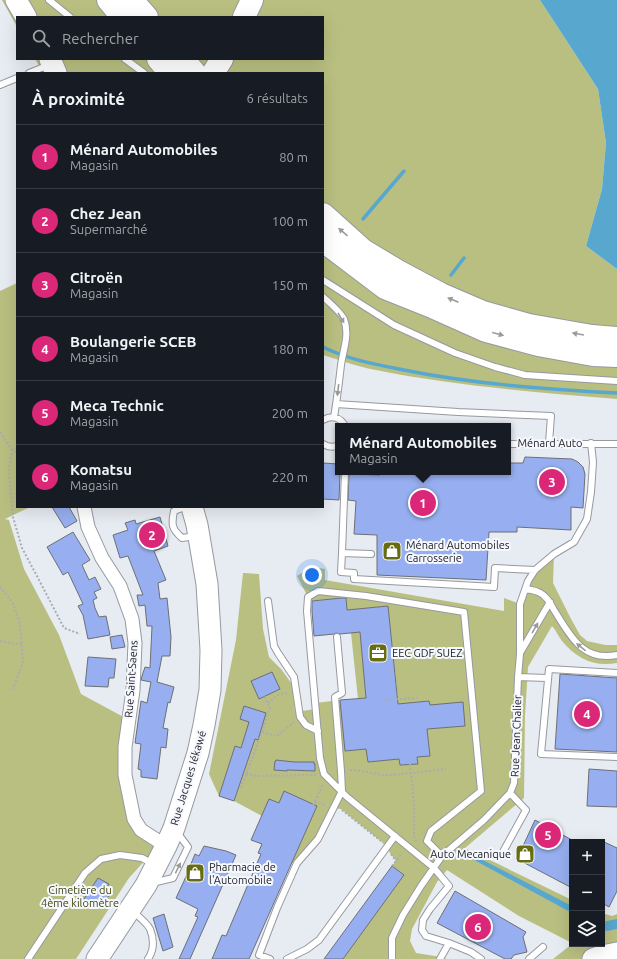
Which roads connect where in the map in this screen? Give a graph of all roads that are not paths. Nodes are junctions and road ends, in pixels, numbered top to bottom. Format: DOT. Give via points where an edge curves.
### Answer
graph roads {
  1 [pos="16,0"];
  2 [pos="49,0"];
  3 [pos="108,0"];
  4 [pos="132,0"];
  5 [pos="152,0"];
  6 [pos="241,0"];
  7 [pos="252,0"];
  8 [pos="25,16"];
  9 [pos="69,16"];
  10 [pos="121,16"];
  11 [pos="145,16"];
  12 [pos="160,16"];
  13 [pos="237,16"];
  14 [pos="244,16"];
  15 [pos="127,60"];
  16 [pos="162,60"];
  17 [pos="221,60"];
  18 [pos="53,65"];
  19 [pos="184,65"];
  20 [pos="31,72"];
  21 [pos="143,72"];
  22 [pos="214,72"];
  23 [pos="16,78"];
  24 [pos="0,85"];
  25 [pos="324,215"];
  26 [pos="324,242"];
  27 [pos="324,253"];
  28 [pos="324,281"];
  29 [pos="385,288"];
  30 [pos="324,298"];
  31 [pos="617,338"];
  32 [pos="617,356"];
  33 [pos="617,381"];
  34 [pos="336,404"];
  35 [pos="334,417"];
  36 [pos="324,420"];
  37 [pos="344,423"];
  38 [pos="549,443"];
  39 [pos="591,443"];
  40 [pos="511,444"];
  41 [pos="617,444"];
  42 [pos="324,445"];
  43 [pos="335,446"];
  44 [pos="331,447"];
  45 [pos="335,448"];
  46 [pos="345,475"];
  47 [pos="84,508"];
  48 [pos="183,508"];
  49 [pos="192,508"];
  50 [pos="199,536"];
  51 [pos="342,553"];
  52 [pos="371,554"];
  53 [pos="535,570"];
  54 [pos="526,589"];
  55 [pos="268,601"];
  56 [pos="550,602"];
  57 [pos="337,637"];
  58 [pos="520,654"];
  59 [pos="617,655"];
  60 [pos="617,673"];
  61 [pos="518,677"];
  62 [pos="547,678"];
  63 [pos="318,731"];
  64 [pos="617,757"];
  65 [pos="342,790"];
  66 [pos="510,793"];
  67 [pos="395,836"];
  68 [pos="170,837"];
  69 [pos="504,850"];
  70 [pos="442,856"];
  71 [pos="156,866"];
  72 [pos="434,868"];
  73 [pos="146,885"];
  74 [pos="131,910"];
  75 [pos="449,943"];
  76 [pos="543,947"];
  77 [pos="617,953"];
  78 [pos="28,959"];
  79 [pos="97,959"];
  80 [pos="148,959"];
  81 [pos="270,959"];
  82 [pos="287,959"];
  83 [pos="392,959"];
  84 [pos="440,959"];
  85 [pos="481,959"];
  86 [pos="529,959"];
  87 [pos="593,959"];
  1 -- 8 [label="main road"];
  2 -- 9 [label="lane"];
  3 -- 10 [label="highway"];
  4 -- 11 [label="highway"];
  5 -- 12 [label="highway"];
  6 -- 13 [label="highway"];
  7 -- 14 [label="highway"];
  15 -- 21 [label="lane"];
  16 -- 19 [label="highway"];
  17 -- 22 [label="highway"];
  18 -- 20 [label="lane"];
  23 -- 24 [label="lane"];
  31 -- 25 [label="highway, one-way" via="529,325 483,312 441,294 363,250"];
  26 -- 29 [label="highway"];
  27 -- 29 [label="highway"];
  28 -- 33 [label="lane" via="394,325 455,353 525,375"];
  29 -- 32 [label="highway, one-way" via="486,331 538,345 593,355"];
  30 -- 34 [label="lane, one-way" via="344,318 347,333"];
  34 -- 35 [label="lane"];
  34 -- 38 [label="lane" via="551,416"];
  35 -- 36 [label="lane"];
  35 -- 37 [label="lane"];
  38 -- 39 [label="lane, Ménard Auto"];
  38 -- 40 [label="lane, Ménard Auto"];
  39 -- 41 [label="lane, Ménard Auto"];
  39 -- 53 [label="lane, Ménard Auto" via="593,462 587,520 574,542"];
  42 -- 44 [label="lane"];
  43 -- 44 [label="lane"];
  44 -- 45 [label="lane"];
  46 -- 51 [label="lane"];
  47 -- 68 [label="street, Rue Saint-Saens" via="88,527 102,558 120,586 132,619 135,643 133,690 125,747 125,775 134,819 141,830"];
  48 -- 50 [label="lane" via="174,512 174,531 182,538"];
  49 -- 50 [label="main road, Rue Jacques Iékawé"];
  50 -- 68 [label="main road, Rue Jacques Iékawé" via="207,584 211,650 210,690 198,753"];
  51 -- 52 [label="lane"];
  51 -- 53 [label="lane" via="341,572 354,573 354,579 494,587 495,568"];
  53 -- 54 [label="lane, Ménard Auto"];
  54 -- 56 [label="lane" via="538,592"];
  54 -- 58 [label="lane, Rue Jean Chalier" via="520,604"];
  55 -- 63 [label="lane" via="274,646 294,677 300,717 306,725"];
  58 -- 56 [label="lane, one-way"];
  59 -- 56 [label="lane, one-way" via="599,656 586,652 573,641"];
  57 -- 65 [label="lane" via="342,693 335,697"];
  58 -- 61 [label="lane, Rue Jean Chalier"];
  60 -- 62 [label="lane" via="548,669"];
  61 -- 62 [label="lane"];
  61 -- 66 [label="lane, Rue Jean Chalier" via="514,783"];
  62 -- 64 [label="lane" via="541,754"];
  63 -- 65 [label="lane" via="320,758 325,775"];
  63 -- 70 [label="lane" via="307,611 308,597 318,591 464,612 482,790 431,831 427,841"];
  65 -- 67 [label="lane" via="347,797"];
  65 -- 81 [label="lane" via="318,839 297,863 277,908 259,955"];
  66 -- 69 [label="lane" via="526,810"];
  66 -- 70 [label="lane, Rue Jean Chalier" via="484,820"];
  67 -- 72 [label="lane"];
  67 -- 82 [label="lane" via="319,940"];
  68 -- 71 [label="main road, Rue Jacques Iékawé"];
  73 -- 68 [label="lane, one-way" via="172,878 185,853 188,846"];
  70 -- 72 [label="lane, Rue Jean Chalier"];
  71 -- 73 [label="main road, Rue Jacques Iékawé"];
  71 -- 78 [label="lane" via="142,858 120,855 101,859 85,873"];
  72 -- 75 [label="lane" via="448,886 423,920 422,930 426,936"];
  72 -- 83 [label="lane, Rue Jean Chalier" via="392,938"];
  73 -- 74 [label="main road, Rue Jacques Iékawé"];
  74 -- 79 [label="main road, Rue Jacques Iékawé"];
  74 -- 80 [label="lane" via="149,928 154,943"];
  75 -- 84 [label="lane"];
  75 -- 85 [label="lane"];
  76 -- 86 [label="lane"];
  77 -- 87 [label="main road"];
}
